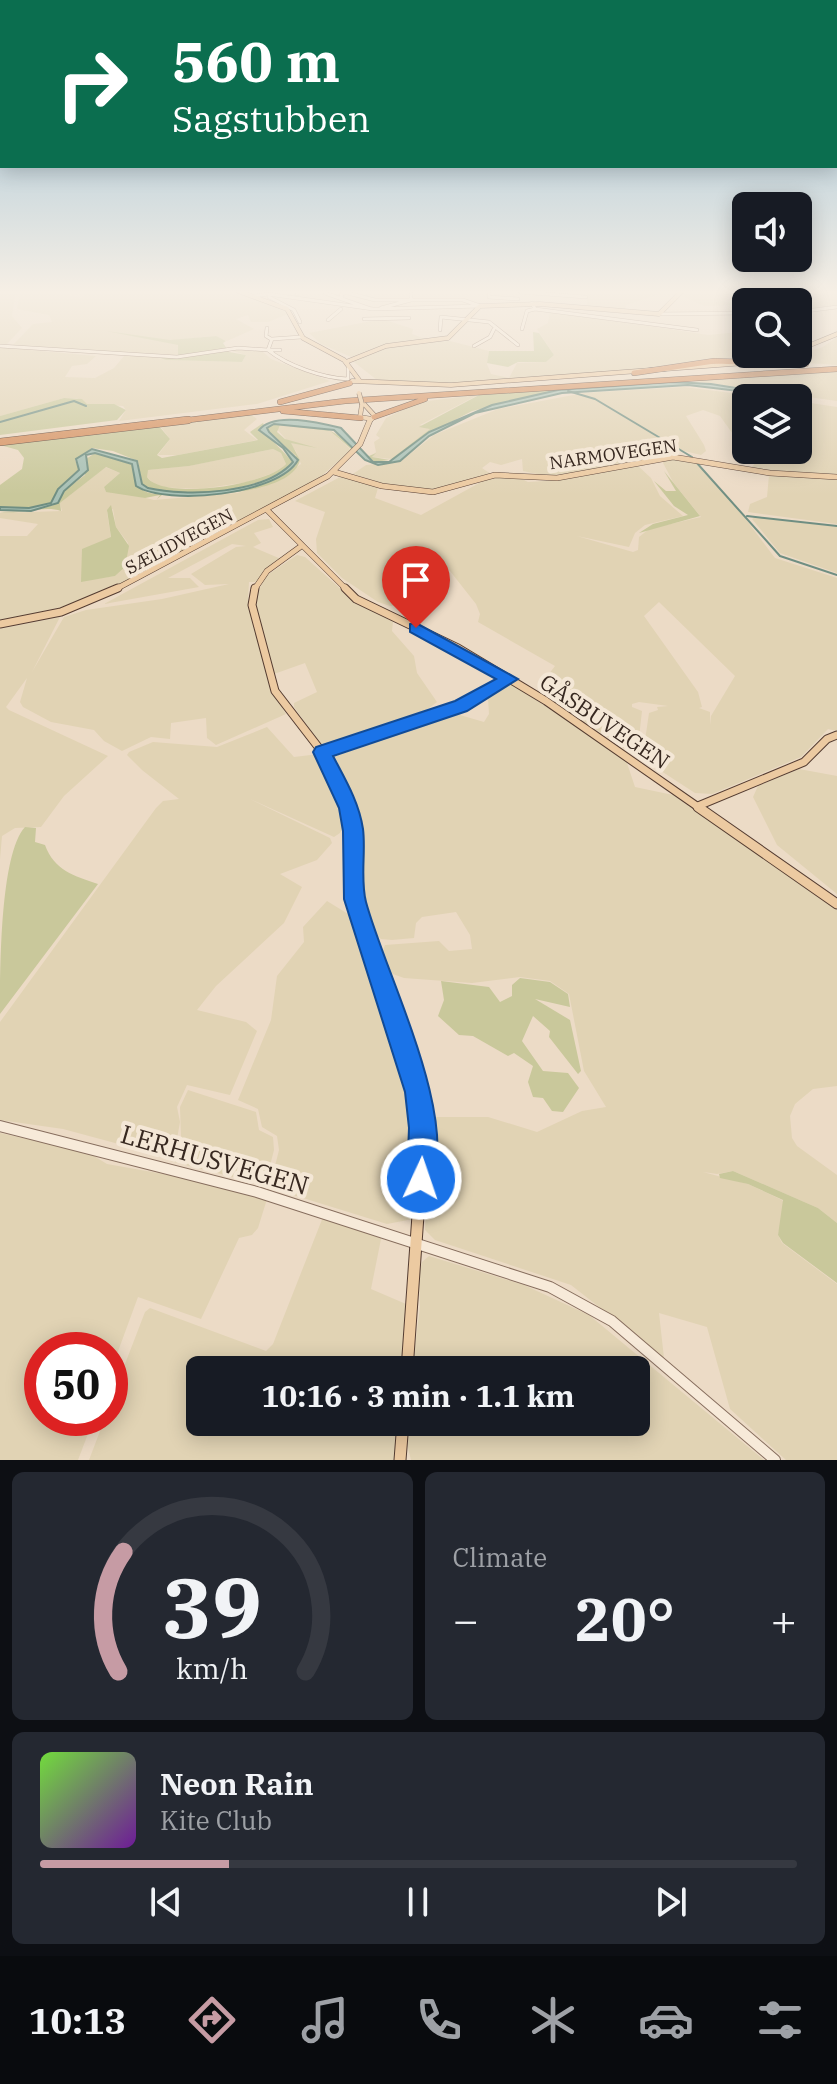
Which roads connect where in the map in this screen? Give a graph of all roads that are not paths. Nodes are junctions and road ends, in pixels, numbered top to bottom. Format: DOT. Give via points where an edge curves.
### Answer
graph roads {
  1 [pos="277,359"];
  2 [pos="341,359"];
  3 [pos="353,359"];
  4 [pos="346,362"];
  5 [pos="732,364"];
  6 [pos="837,368"];
  7 [pos="351,370"];
  8 [pos="634,373"];
  9 [pos="357,383"];
  10 [pos="456,392"];
  11 [pos="363,404"];
  12 [pos="267,406"];
  13 [pos="244,411"];
  14 [pos="376,416"];
  15 [pos="362,417"];
  16 [pos="367,426"];
  17 [pos="0,440"];
  18 [pos="335,471"];
  19 [pos="837,477"];
  20 [pos="264,512"];
  21 [pos="300,547"];
  22 [pos="0,624"];
  23 [pos="509,679"];
  24 [pos="837,735"];
  25 [pos="322,752"];
  26 [pos="698,806"];
  27 [pos="837,904"];
  28 [pos="0,1126"];
  29 [pos="416,1243"];
  30 [pos="408,1356"];
  31 [pos="402,1436"];
  32 [pos="400,1460"];
  33 [pos="775,1460"];
  1 -- 7 [label="street" via="339,381 349,378"];
  2 -- 4 [label="main road"];
  3 -- 4 [label="main road"];
  4 -- 7 [label="main road"];
  5 -- 8 [label="main road, bridge"];
  6 -- 8 [label="highway" via="725,361"];
  6 -- 10 [label="highway"];
  6 -- 12 [label="highway"];
  7 -- 9 [label="main road"];
  8 -- 9 [label="main road" via="456,385"];
  9 -- 11 [label="main road, bridge"];
  9 -- 12 [label="highway"];
  10 -- 13 [label="highway"];
  10 -- 14 [label="highway"];
  11 -- 14 [label="main road"];
  11 -- 15 [label="main road"];
  12 -- 17 [label="highway"];
  13 -- 15 [label="highway"];
  13 -- 17 [label="highway"];
  14 -- 15 [label="main road"];
  14 -- 16 [label="main road"];
  15 -- 16 [label="main road"];
  16 -- 18 [label="main road, SÆLIDVEGEN" via="360,444"];
  18 -- 19 [label="main road, NARMOVEGEN" via="382,486 433,492 495,475 553,478 656,458 688,457 770,473"];
  18 -- 20 [label="main road, SÆLIDVEGEN"];
  20 -- 21 [label="main road, GÅSBUVEGEN"];
  20 -- 22 [label="main road, SÆLIDVEGEN" via="98,599"];
  21 -- 23 [label="main road, GÅSBUVEGEN" via="356,599"];
  21 -- 25 [label="main road" via="262,576 252,600 275,691"];
  23 -- 25 [label="street" via="461,706"];
  23 -- 26 [label="main road, GÅSBUVEGEN"];
  24 -- 26 [label="main road" via="827,737 814,755 796,766"];
  25 -- 29 [label="main road" via="349,808 354,899 420,1102 423,1142"];
  26 -- 27 [label="main road, GÅSBUVEGEN"];
  28 -- 29 [label="street, LERHUSVEGEN" via="257,1192"];
  29 -- 30 [label="main road"];
  29 -- 33 [label="street, LERHUSVEGEN" via="581,1301 627,1333"];
  31 -- 32 [label="main road"];
}
